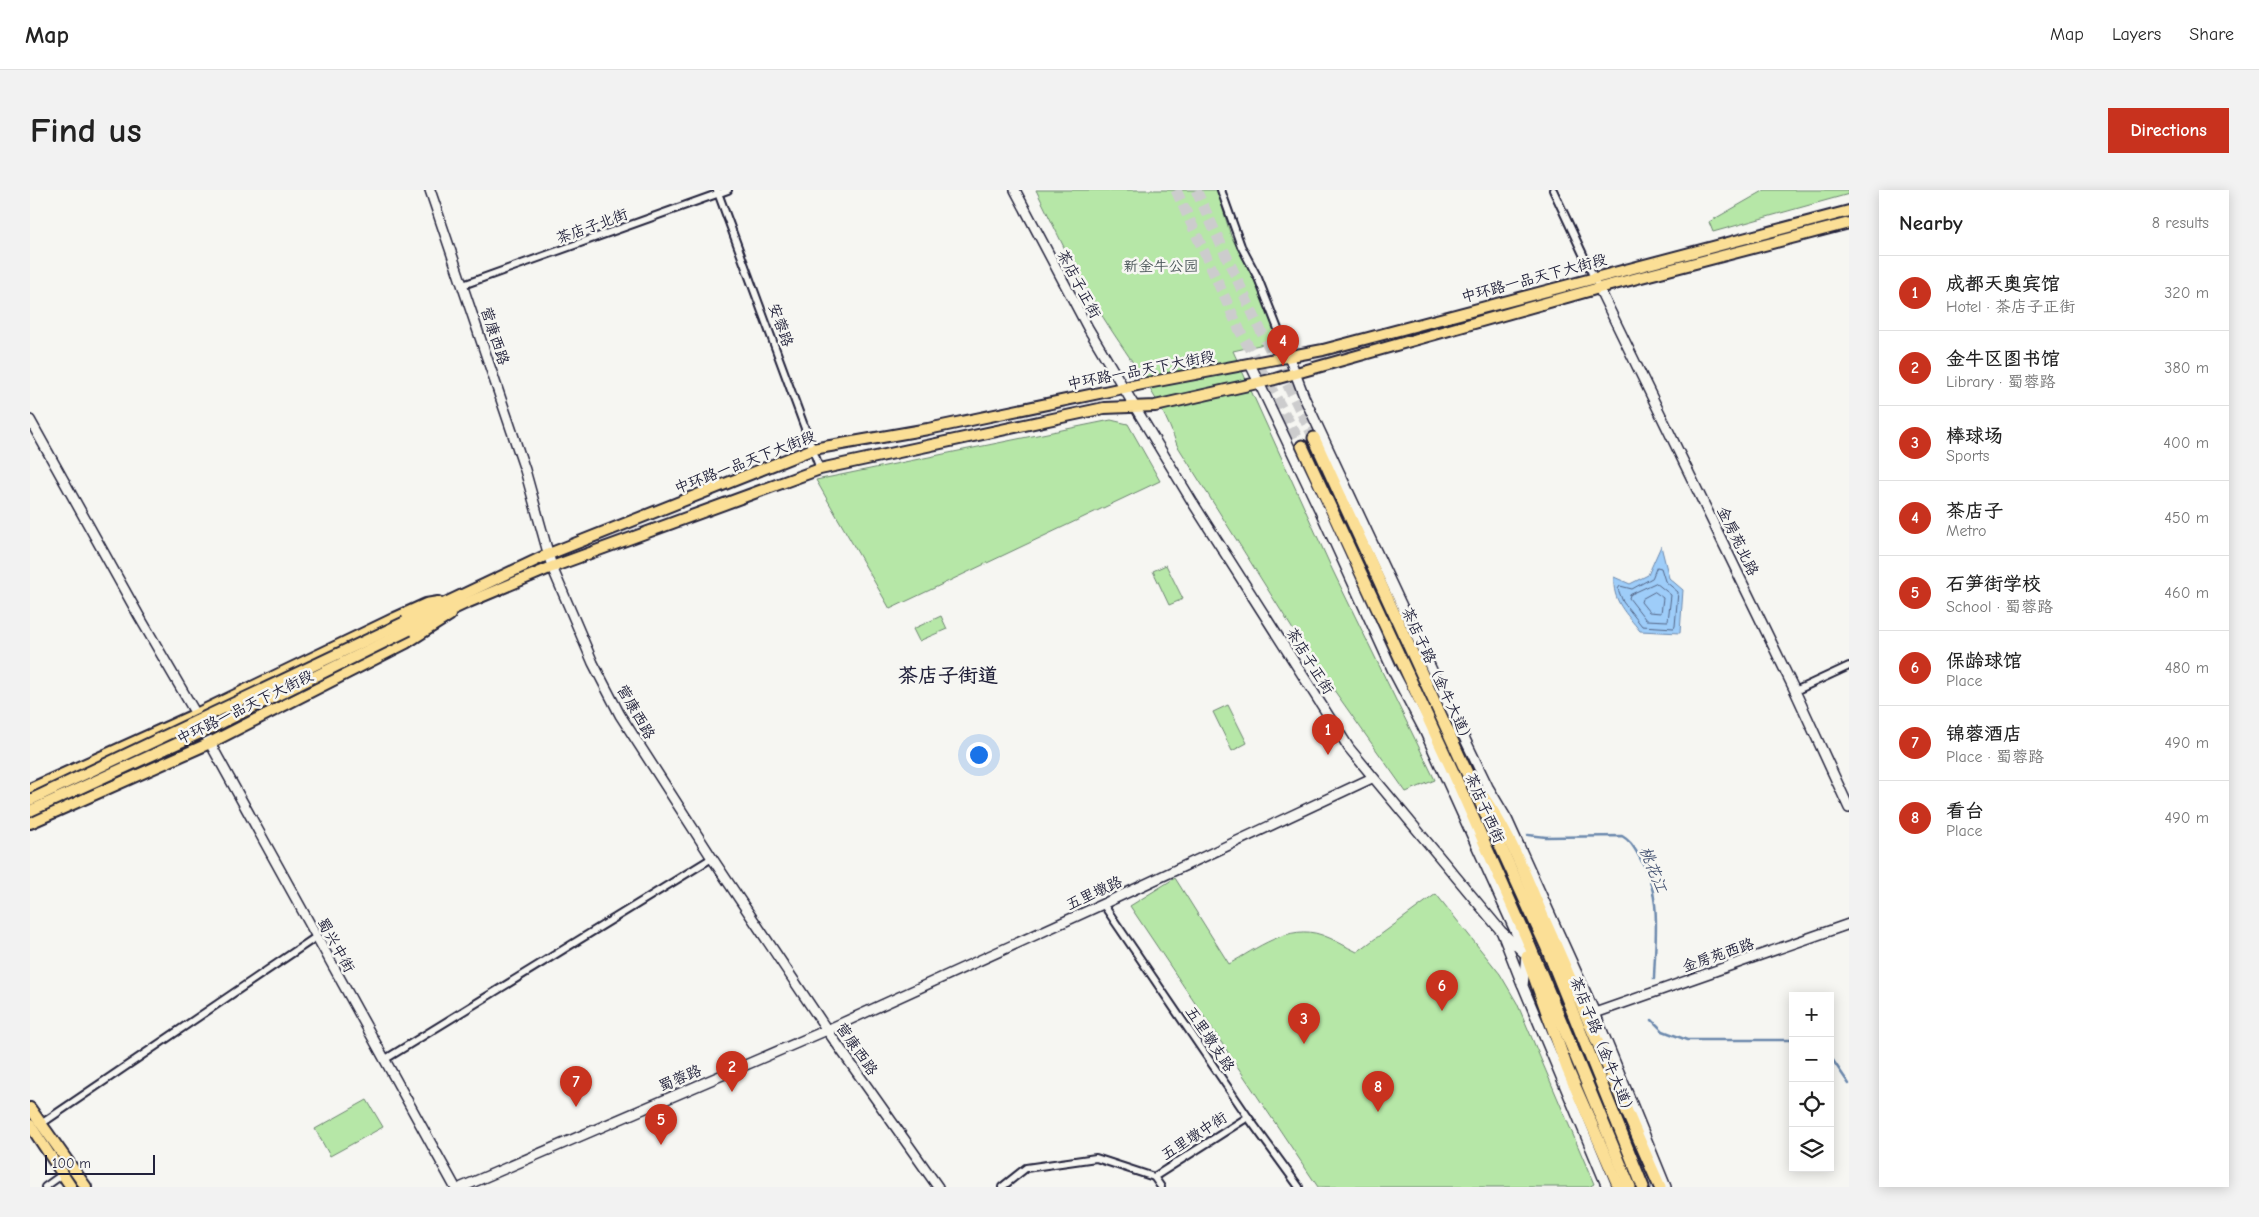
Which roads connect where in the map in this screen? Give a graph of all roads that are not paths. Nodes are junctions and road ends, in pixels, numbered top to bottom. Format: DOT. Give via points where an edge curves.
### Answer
graph roads {
  1 [pos="430,190"];
  2 [pos="728,190"];
  3 [pos="1015,190"];
  4 [pos="1221,190"];
  5 [pos="1553,190"];
  6 [pos="718,192"];
  7 [pos="1849,211"];
  8 [pos="1849,223"];
  9 [pos="1594,278"];
  10 [pos="463,285"];
  11 [pos="1599,288"];
  12 [pos="1289,357"];
  13 [pos="1250,364"];
  14 [pos="1296,374"];
  15 [pos="1258,382"];
  16 [pos="1123,388"];
  17 [pos="1135,407"];
  18 [pos="30,420"];
  19 [pos="1314,438"];
  20 [pos="1302,446"];
  21 [pos="813,449"];
  22 [pos="820,469"];
  23 [pos="550,554"];
  24 [pos="552,567"];
  25 [pos="454,598"];
  26 [pos="464,604"];
  27 [pos="407,626"];
  28 [pos="1849,666"];
  29 [pos="1795,691"];
  30 [pos="1428,692"];
  31 [pos="196,714"];
  32 [pos="210,743"];
  33 [pos="1466,773"];
  34 [pos="1372,778"];
  35 [pos="1488,787"];
  36 [pos="30,789"];
  37 [pos="30,800"];
  38 [pos="1849,808"];
  39 [pos="30,811"];
  40 [pos="30,823"];
  41 [pos="712,858"];
  42 [pos="1103,904"];
  43 [pos="1849,924"];
  44 [pos="1500,931"];
  45 [pos="316,937"];
  46 [pos="1530,953"];
  47 [pos="1523,986"];
  48 [pos="1595,1012"];
  49 [pos="827,1030"];
  50 [pos="384,1060"];
  51 [pos="30,1108"];
  52 [pos="1248,1117"];
  53 [pos="41,1124"];
  54 [pos="30,1125"];
  55 [pos="1634,1129"];
  56 [pos="63,1174"];
  57 [pos="1154,1177"];
  58 [pos="1641,1182"];
  59 [pos="1615,1185"];
  60 [pos="45,1187"];
  61 [pos="71,1187"];
  62 [pos="86,1187"];
  63 [pos="454,1187"];
  64 [pos="462,1187"];
  65 [pos="938,1187"];
  66 [pos="1002,1187"];
  67 [pos="1160,1187"];
  68 [pos="1299,1187"];
  69 [pos="1630,1187"];
  70 [pos="1656,1187"];
  71 [pos="1660,1187"];
  72 [pos="1666,1187"];
  1 -- 10 [label="street, 营康西路"];
  2 -- 6 [label="street, 茶店子北街"];
  3 -- 16 [label="street, 茶店子正街"];
  4 -- 12 [label="street" via="1240,246 1258,278"];
  5 -- 9 [label="street"];
  6 -- 10 [label="street, 茶店子北街"];
  6 -- 21 [label="street, 安蓉路"];
  7 -- 9 [label="main road, 中环路一品天下大街段"];
  8 -- 11 [label="main road, 中环路一品天下大街段"];
  9 -- 11 [label="street"];
  9 -- 12 [label="main road, 中环路一品天下大街段"];
  10 -- 23 [label="street, 营康西路"];
  11 -- 14 [label="main road, 中环路一品天下大街段"];
  11 -- 29 [label="street, 金房苑北路"];
  12 -- 13 [label="main road, 中环路一品天下大街段"];
  12 -- 14 [label="street"];
  13 -- 15 [label="street"];
  13 -- 16 [label="main road, 中环路一品天下大街段"];
  14 -- 15 [label="main road, 中环路一品天下大街段"];
  14 -- 35 [label="street"];
  15 -- 17 [label="main road, 中环路一品天下大街段" via="1155,406"];
  15 -- 46 [label="street" via="1393,672"];
  16 -- 17 [label="street, 茶店子正街"];
  16 -- 21 [label="main road, 中环路一品天下大街段" via="928,429"];
  17 -- 22 [label="main road, 中环路一品天下大街段" via="1104,408"];
  17 -- 34 [label="street, 茶店子正街" via="1349,748"];
  18 -- 31 [label="street, 蜀兴中街"];
  19 -- 30 [label="highway, 茶店子路（金牛大道）"];
  20 -- 46 [label="highway, 茶店子西街" via="1453,772"];
  21 -- 22 [label="street, 安蓉路"];
  21 -- 23 [label="main road, 中环路一品天下大街段"];
  22 -- 24 [label="main road, 中环路一品天下大街段"];
  23 -- 24 [label="street, 营康西路"];
  23 -- 25 [label="main road, 中环路一品天下大街段"];
  24 -- 26 [label="main road, 中环路一品天下大街段"];
  24 -- 41 [label="street, 营康西路" via="593,663 620,715"];
  25 -- 27 [label="main road, 中环路一品天下大街段"];
  25 -- 31 [label="main road, 中环路一品天下大街段" via="426,604"];
  26 -- 27 [label="main road, 中环路一品天下大街段"];
  26 -- 32 [label="main road, 中环路一品天下大街段" via="440,624 406,643"];
  27 -- 37 [label="main road, bridge"];
  27 -- 39 [label="main road, bridge" via="211,728"];
  28 -- 29 [label="street"];
  29 -- 38 [label="street, 金房苑北路"];
  30 -- 33 [label="highway, 茶店子路（金牛大道）"];
  30 -- 35 [label="street"];
  31 -- 32 [label="street, 蜀兴中街"];
  31 -- 36 [label="main road, 中环路一品天下大街段"];
  32 -- 40 [label="main road, 中环路一品天下大街段"];
  32 -- 45 [label="street, 蜀兴中街"];
  33 -- 55 [label="highway" via="1492,807 1510,841"];
  33 -- 58 [label="highway, 茶店子路（金牛大道）" via="1546,946"];
  34 -- 42 [label="street, 五里墩路"];
  34 -- 44 [label="street, 茶店子正街"];
  35 -- 48 [label="street" via="1507,819"];
  41 -- 49 [label="street, 营康西路"];
  41 -- 50 [label="street"];
  42 -- 49 [label="street, 五里墩路"];
  42 -- 52 [label="street, 五里墩支路"];
  43 -- 48 [label="street, 金房苑西路"];
  44 -- 46 [label="street, 茶店子正街"];
  44 -- 47 [label="street"];
  45 -- 50 [label="street, 蜀兴中街"];
  45 -- 53 [label="street"];
  46 -- 47 [label="street"];
  46 -- 59 [label="highway" via="1567,1068"];
  46 -- 69 [label="highway, 茶店子西街"];
  47 -- 59 [label="street"];
  48 -- 72 [label="street"];
  49 -- 64 [label="street, 蜀蓉路"];
  49 -- 65 [label="street, 营康西路"];
  50 -- 63 [label="street, 蜀兴中街"];
  51 -- 53 [label="main road"];
  52 -- 57 [label="street, 五里墩中街"];
  52 -- 68 [label="street, 五里墩支路"];
  53 -- 62 [label="main road"];
  54 -- 56 [label="main road"];
  55 -- 70 [label="highway"];
  55 -- 71 [label="highway"];
  56 -- 60 [label="street"];
  56 -- 61 [label="main road"];
  57 -- 66 [label="street" via="1096,1158 1026,1168"];
  57 -- 67 [label="street"];
}
